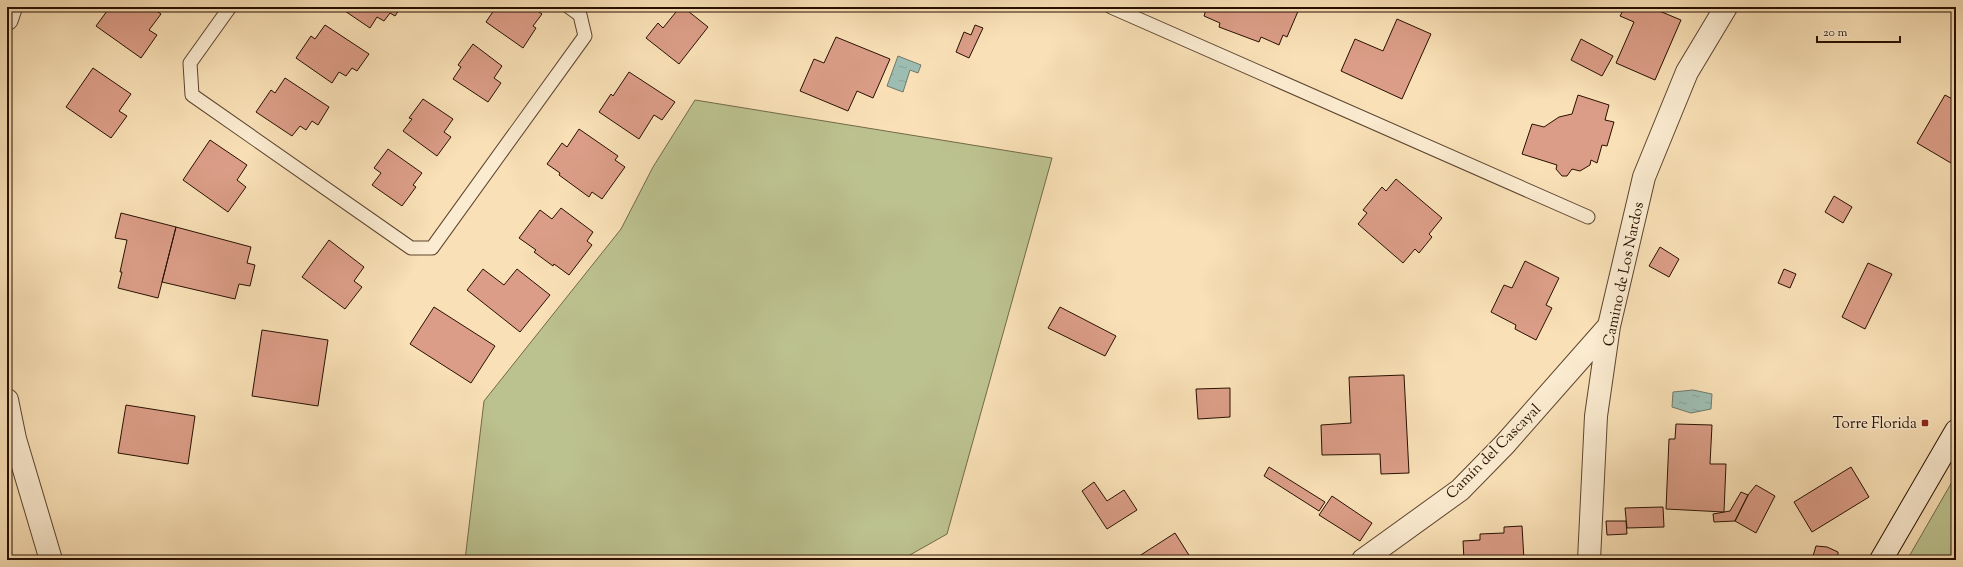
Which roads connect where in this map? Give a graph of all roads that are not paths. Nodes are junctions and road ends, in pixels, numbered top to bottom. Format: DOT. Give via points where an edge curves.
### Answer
graph roads {
  1 [pos="11,7"];
  2 [pos="230,7"];
  3 [pos="569,7"];
  4 [pos="1111,7"];
  5 [pos="1726,7"];
  6 [pos="7,19"];
  7 [pos="1588,217"];
  8 [pos="1609,326"];
  9 [pos="7,400"];
  10 [pos="1956,431"];
  11 [pos="51,560"];
  12 [pos="1363,560"];
  13 [pos="1589,560"];
  14 [pos="1881,560"];
  1 -- 6 [label="street"];
  2 -- 3 [label="lane" via="190,63 192,94 411,248 432,248 585,36 580,15"];
  4 -- 7 [label="lane"];
  5 -- 8 [label="street, Camino de Los Nardos" via="1687,72 1644,177"];
  8 -- 12 [label="street, Camín del Cascayal" via="1505,444 1460,490"];
  8 -- 13 [label="street, Camino de Los Nardos" via="1596,416"];
  9 -- 11 [label="street" via="15,439"];
  10 -- 14 [label="street"];
}
